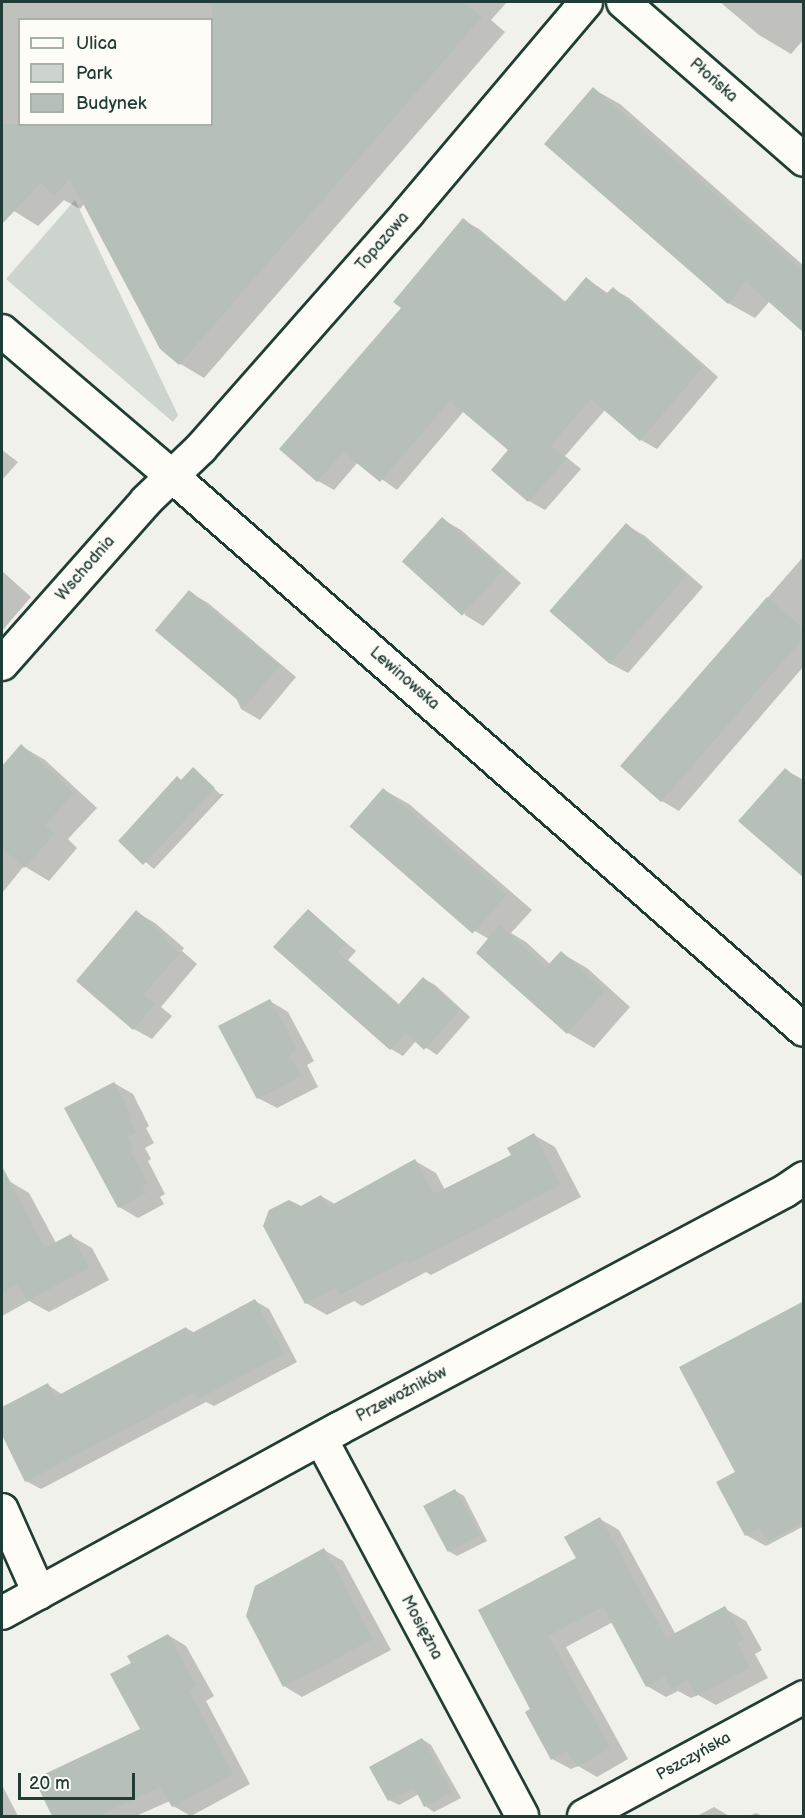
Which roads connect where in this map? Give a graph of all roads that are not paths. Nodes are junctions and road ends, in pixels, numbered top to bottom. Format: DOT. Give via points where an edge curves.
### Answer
graph roads {
  1 [pos="586,2"];
  2 [pos="623,2"];
  3 [pos="804,160"];
  4 [pos="2,331"];
  5 [pos="172,476"];
  6 [pos="2,664"];
  7 [pos="804,1030"];
  8 [pos="804,1178"];
  9 [pos="321,1439"];
  10 [pos="2,1510"];
  11 [pos="39,1593"];
  12 [pos="2,1613"];
  13 [pos="804,1697"];
  14 [pos="522,1816"];
  15 [pos="584,1816"];
  1 -- 5 [label="street, Topazowa" via="408,213"];
  2 -- 3 [label="street, Płońska"];
  4 -- 5 [label="street, Lewinowska"];
  5 -- 6 [label="street, Wschodnia"];
  5 -- 7 [label="street, Lewinowska"];
  8 -- 9 [label="street, Przewoźników"];
  9 -- 11 [label="street, Przewoźników"];
  9 -- 14 [label="street, Mosiężna"];
  10 -- 11 [label="street"];
  11 -- 12 [label="street, Przewoźników"];
  13 -- 15 [label="street, Pszczyńska"];
}
